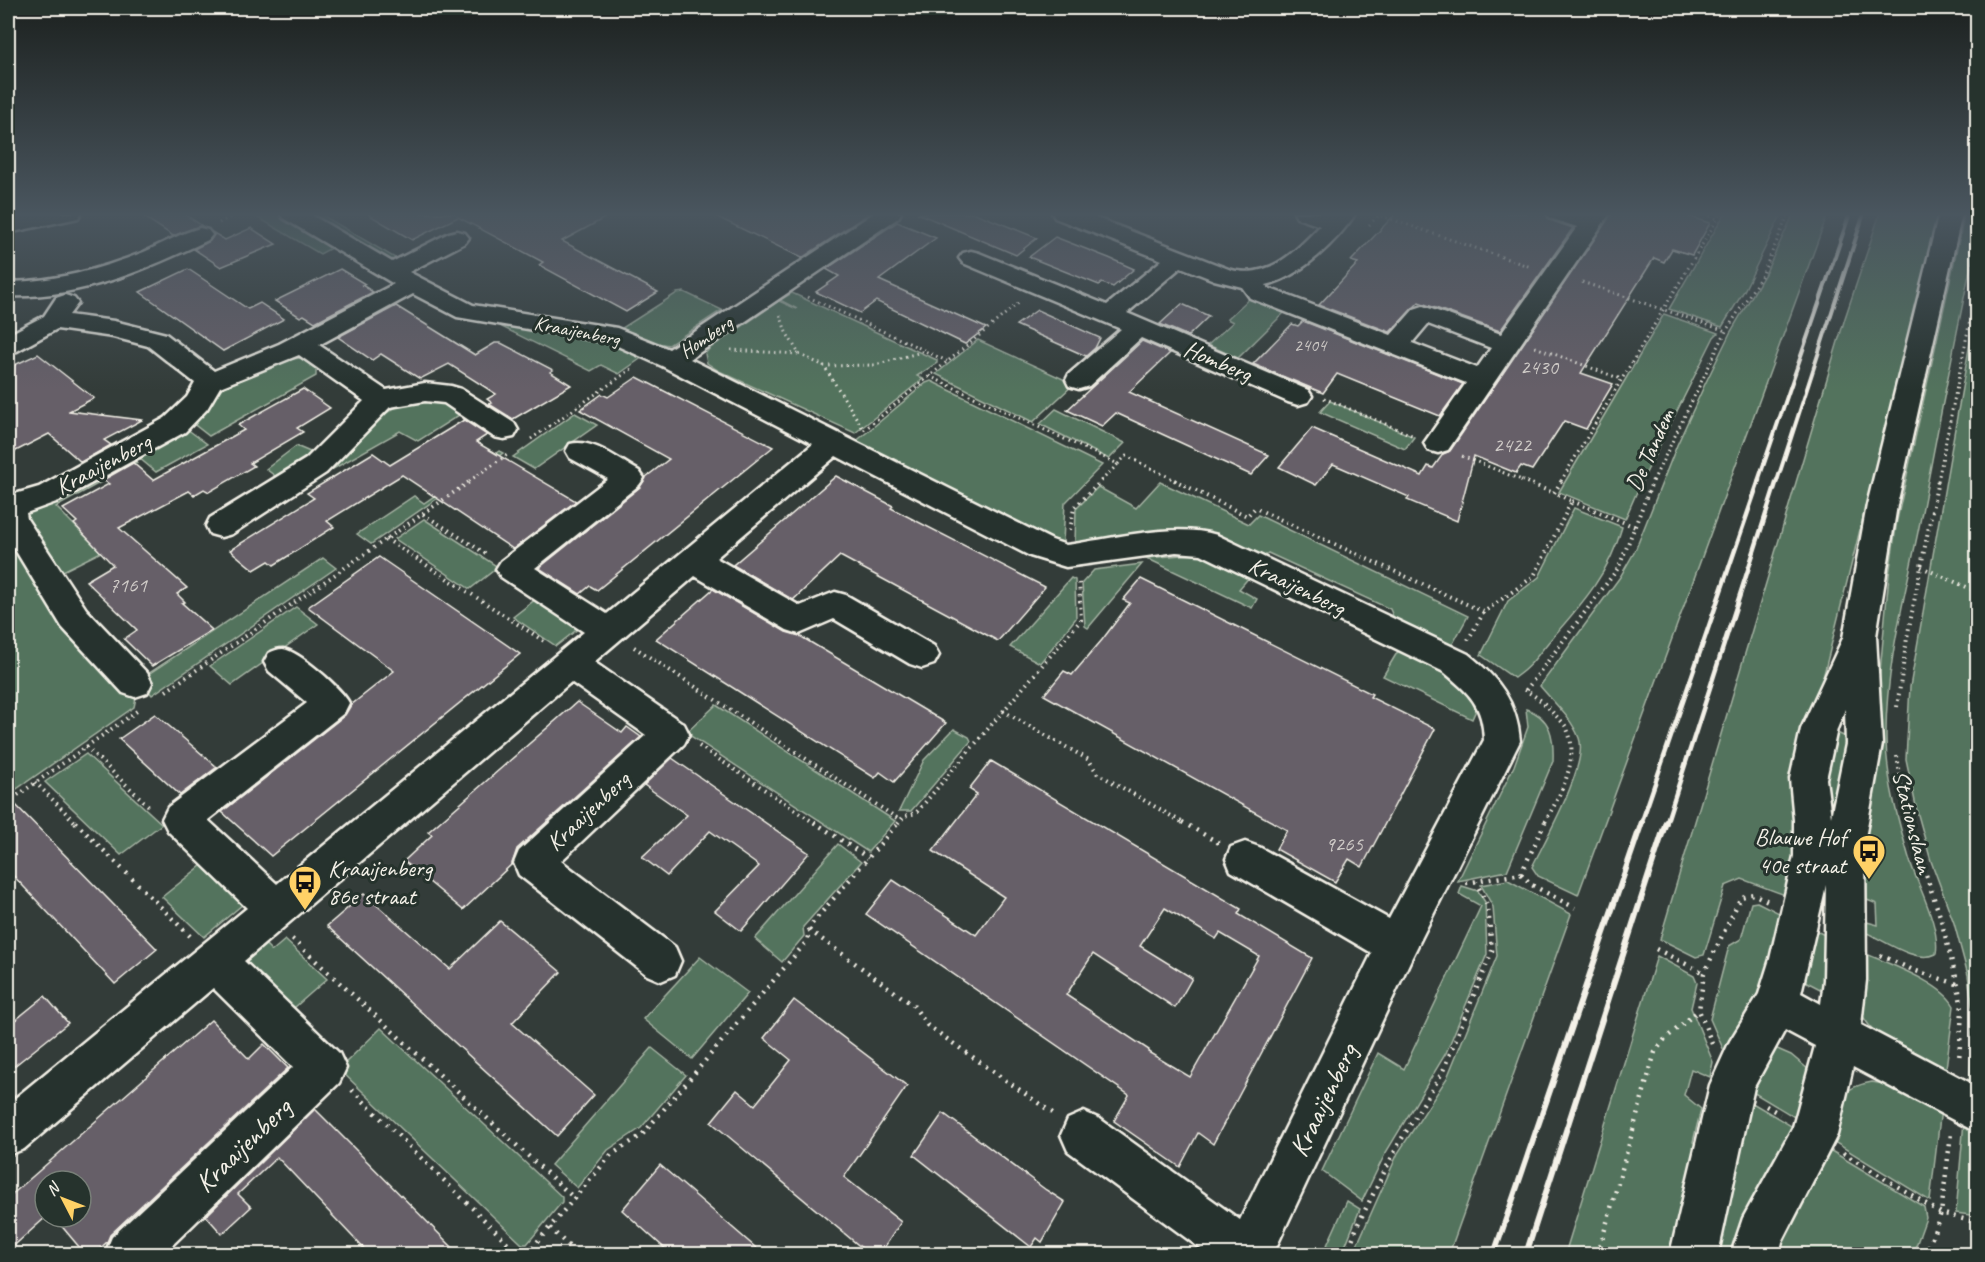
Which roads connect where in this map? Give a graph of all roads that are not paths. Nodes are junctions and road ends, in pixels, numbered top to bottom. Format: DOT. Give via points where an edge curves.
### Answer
graph roads {
  1 [pos="109,272"];
  2 [pos="392,272"];
  3 [pos="410,272"];
  4 [pos="803,272"];
  5 [pos="1005,272"];
  6 [pos="1161,272"];
  7 [pos="1215,272"];
  8 [pos="1281,272"];
  9 [pos="1557,272"];
  10 [pos="1937,272"];
  11 [pos="402,278"];
  12 [pos="1251,280"];
  13 [pos="79,281"];
  14 [pos="8,289"];
  15 [pos="1110,315"];
  16 [pos="53,321"];
  17 [pos="1138,327"];
  18 [pos="1507,341"];
  19 [pos="8,345"];
  20 [pos="301,345"];
  21 [pos="1395,347"];
  22 [pos="664,357"];
  23 [pos="1480,379"];
  24 [pos="1079,380"];
  25 [pos="210,381"];
  26 [pos="1298,396"];
  27 [pos="381,400"];
  28 [pos="846,440"];
  29 [pos="513,442"];
  30 [pos="1437,442"];
  31 [pos="580,451"];
  32 [pos="9,505"];
  33 [pos="221,526"];
  34 [pos="693,560"];
  35 [pos="608,631"];
  36 [pos="1859,636"];
  37 [pos="922,655"];
  38 [pos="281,662"];
  39 [pos="571,662"];
  40 [pos="147,695"];
  41 [pos="1245,859"];
  42 [pos="272,912"];
  43 [pos="1397,945"];
  44 [pos="214,960"];
  45 [pos="661,961"];
  46 [pos="1777,1003"];
  47 [pos="1839,1036"];
  48 [pos="1966,1104"];
  49 [pos="8,1133"];
  50 [pos="1084,1135"];
  51 [pos="129,1254"];
  52 [pos="1248,1254"];
  53 [pos="1694,1254"];
  54 [pos="1755,1254"];
  1 -- 13 [label="street"];
  2 -- 11 [label="street, Kraaijenberg"];
  3 -- 11 [label="street"];
  4 -- 22 [label="street, Homberg" via="696,344"];
  5 -- 15 [label="street, Homberg"];
  6 -- 15 [label="street"];
  7 -- 12 [label="street"];
  8 -- 12 [label="street"];
  9 -- 18 [label="street"];
  10 -- 36 [label="street, Stationslaan" via="1882,505"];
  11 -- 20 [label="street"];
  11 -- 22 [label="street, Kraaijenberg" via="466,312 617,336"];
  12 -- 21 [label="street" via="1259,293"];
  13 -- 14 [label="street"];
  13 -- 16 [label="street"];
  15 -- 17 [label="street, Homberg"];
  16 -- 19 [label="street"];
  16 -- 25 [label="street" via="114,329 157,340"];
  17 -- 24 [label="street"];
  17 -- 26 [label="street, Homberg"];
  18 -- 21 [label="street" via="1423,314"];
  18 -- 23 [label="street"];
  20 -- 25 [label="street"];
  20 -- 27 [label="street"];
  21 -- 23 [label="street"];
  22 -- 28 [label="street, Kraaijenberg"];
  23 -- 30 [label="street"];
  25 -- 32 [label="street, Kraaijenberg" via="197,403 175,425 49,494"];
  27 -- 29 [label="street" via="425,392 451,395"];
  27 -- 33 [label="street" via="316,466"];
  28 -- 34 [label="street"];
  28 -- 43 [label="street, Kraaijenberg" via="1041,548 1070,555 1176,541 1206,543 1455,663 1476,680 1510,695 1502,721 1502,741"];
  31 -- 35 [label="street" via="629,478 512,569"];
  32 -- 40 [label="street, Kraaijenberg" via="12,520 74,618"];
  34 -- 35 [label="street"];
  34 -- 37 [label="street" via="799,621 835,604"];
  35 -- 39 [label="street"];
  36 -- 46 [label="street, Stationslaan" via="1819,729 1808,779 1814,856"];
  36 -- 47 [label="street, Stationslaan" via="1864,744 1846,838 1845,980"];
  38 -- 42 [label="street" via="332,703 181,819"];
  39 -- 42 [label="street"];
  39 -- 45 [label="street, Kraaijenberg" via="671,734 533,863"];
  41 -- 43 [label="street"];
  42 -- 44 [label="street"];
  43 -- 52 [label="street, Kraaijenberg"];
  44 -- 49 [label="street"];
  44 -- 51 [label="street, Kraaijenberg" via="324,1068"];
  46 -- 47 [label="street"];
  46 -- 53 [label="street, Stationslaan" via="1732,1085"];
  47 -- 48 [label="street"];
  47 -- 54 [label="street, Stationslaan" via="1814,1136 1760,1236"];
  50 -- 52 [label="street, Kraaijenberg"];
}
